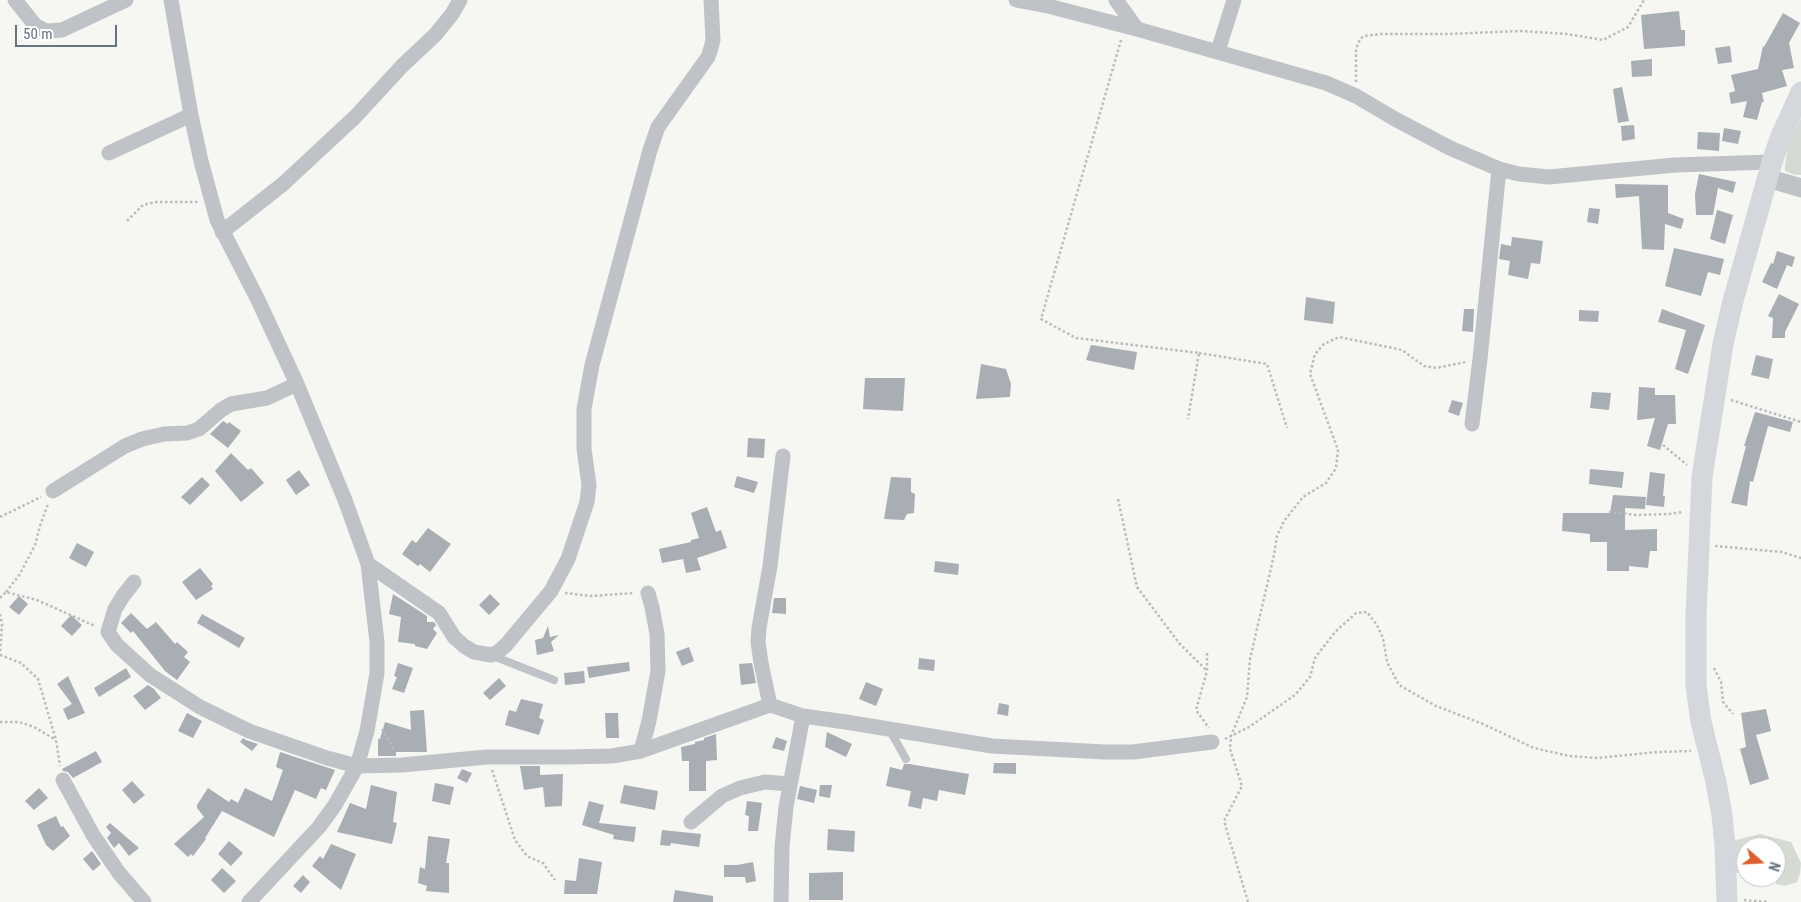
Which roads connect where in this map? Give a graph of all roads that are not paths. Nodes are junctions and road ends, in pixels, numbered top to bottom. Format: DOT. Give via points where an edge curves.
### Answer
graph roads {
  1 [pos="15,0"];
  2 [pos="126,0"];
  3 [pos="171,0"];
  4 [pos="460,0"];
  5 [pos="711,0"];
  6 [pos="1016,0"];
  7 [pos="1116,0"];
  8 [pos="1234,0"];
  9 [pos="1131,28"];
  10 [pos="1218,51"];
  11 [pos="1801,92"];
  12 [pos="191,114"];
  13 [pos="109,153"];
  14 [pos="1499,169"];
  15 [pos="1769,170"];
  16 [pos="1801,188"];
  17 [pos="222,232"];
  18 [pos="298,384"];
  19 [pos="1472,424"];
  20 [pos="782,456"];
  21 [pos="53,491"];
  22 [pos="368,564"];
  23 [pos="134,582"];
  24 [pos="648,593"];
  25 [pos="491,655"];
  26 [pos="554,680"];
  27 [pos="770,705"];
  28 [pos="803,716"];
  29 [pos="889,729"];
  30 [pos="1212,742"];
  31 [pos="641,751"];
  32 [pos="906,759"];
  33 [pos="357,766"];
  34 [pos="63,780"];
  35 [pos="789,784"];
  36 [pos="691,822"];
  37 [pos="1727,900"];
  38 [pos="144,902"];
  39 [pos="249,902"];
  40 [pos="781,902"];
  1 -- 2 [label="street" via="35,25 53,31 62,30"];
  3 -- 12 [label="street"];
  4 -- 17 [label="street" via="435,35 349,124 283,184"];
  5 -- 25 [label="street" via="713,40 708,57 658,127 609,296 584,409 584,449 589,485 587,502 568,559 551,591 506,645"];
  6 -- 9 [label="street"];
  7 -- 9 [label="street"];
  8 -- 10 [label="street"];
  9 -- 10 [label="street"];
  10 -- 14 [label="street" via="1326,83 1356,96 1426,136"];
  11 -- 15 [label="main road"];
  12 -- 13 [label="street"];
  12 -- 17 [label="street"];
  14 -- 15 [label="street" via="1549,177 1675,165"];
  14 -- 19 [label="street"];
  15 -- 16 [label="street"];
  15 -- 37 [label="main road" via="1725,335 1702,477 1696,686 1722,815"];
  17 -- 18 [label="street"];
  18 -- 21 [label="street" via="266,398 231,404 199,429 142,438"];
  18 -- 22 [label="street"];
  20 -- 27 [label="street" via="770,566 759,628 760,656"];
  22 -- 25 [label="street" via="439,614 464,646 474,652"];
  22 -- 33 [label="street" via="377,642 377,673"];
  23 -- 33 [label="street" via="122,596 108,632 117,645 150,674 200,707 249,730"];
  24 -- 31 [label="street" via="657,634 658,671"];
  25 -- 26 [label="lane"];
  27 -- 28 [label="street"];
  27 -- 31 [label="street"];
  28 -- 29 [label="street"];
  28 -- 35 [label="street"];
  29 -- 30 [label="street" via="992,746 1105,752 1133,752"];
  29 -- 32 [label="lane"];
  31 -- 33 [label="street" via="612,756 487,756"];
  33 -- 39 [label="street" via="319,826"];
  34 -- 38 [label="street" via="93,835"];
  35 -- 36 [label="street" via="765,782 740,788 722,796"];
  35 -- 40 [label="street" via="782,847"];
}
